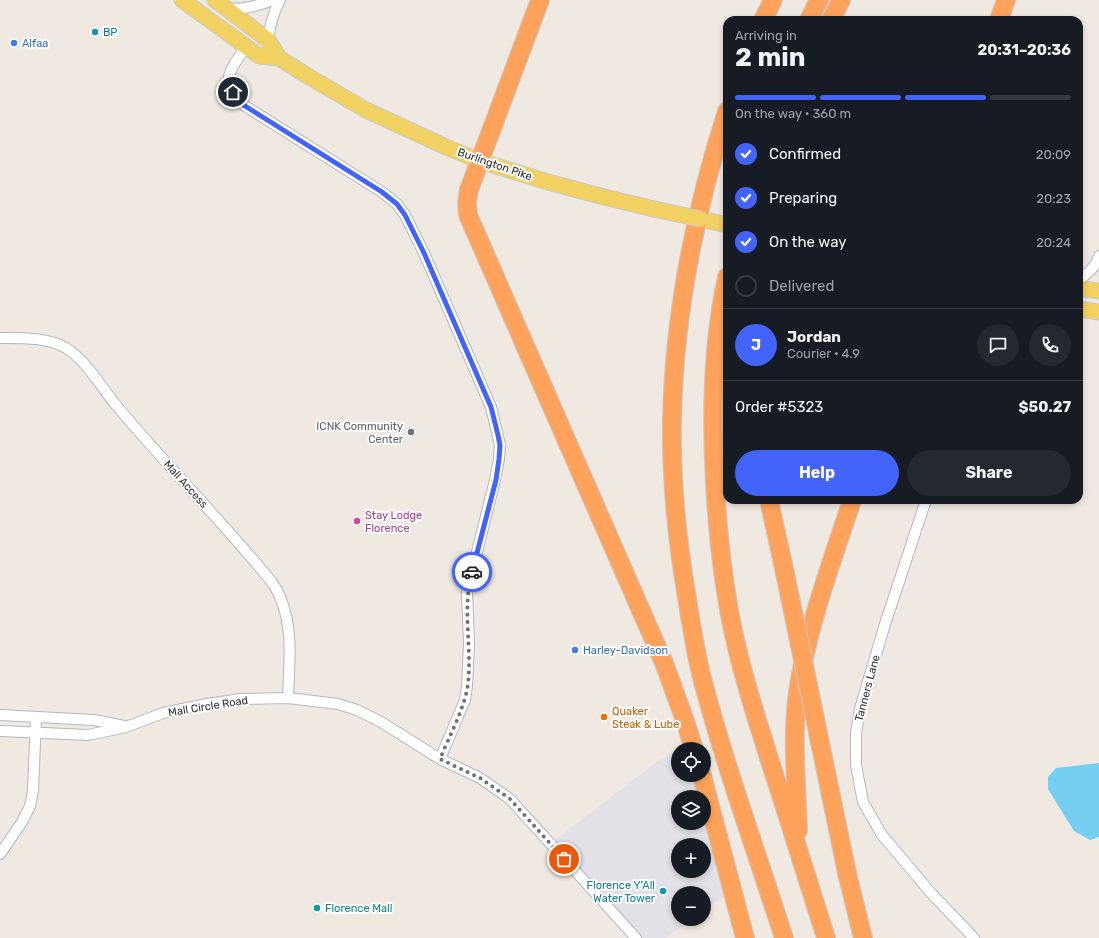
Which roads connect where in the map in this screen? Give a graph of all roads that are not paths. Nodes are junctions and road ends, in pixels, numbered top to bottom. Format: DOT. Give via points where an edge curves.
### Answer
graph roads {
  1 [pos="182,0"];
  2 [pos="214,0"];
  3 [pos="272,0"];
  4 [pos="280,0"];
  5 [pos="540,0"];
  6 [pos="773,0"];
  7 [pos="819,0"];
  8 [pos="841,0"];
  9 [pos="1006,0"];
  10 [pos="227,9"];
  11 [pos="766,16"];
  12 [pos="811,16"];
  13 [pos="833,16"];
  14 [pos="1000,16"];
  15 [pos="268,40"];
  16 [pos="246,47"];
  17 [pos="279,58"];
  18 [pos="723,124"];
  19 [pos="480,161"];
  20 [pos="723,224"];
  21 [pos="1099,256"];
  22 [pos="1083,276"];
  23 [pos="1083,289"];
  24 [pos="1099,291"];
  25 [pos="723,303"];
  26 [pos="1083,310"];
  27 [pos="1099,312"];
  28 [pos="0,338"];
  29 [pos="770,504"];
  30 [pos="851,504"];
  31 [pos="925,504"];
  32 [pos="288,698"];
  33 [pos="0,715"];
  34 [pos="36,717"];
  35 [pos="126,727"];
  36 [pos="0,731"];
  37 [pos="36,733"];
  38 [pos="692,742"];
  39 [pos="440,759"];
  40 [pos="704,782"];
  41 [pos="798,850"];
  42 [pos="0,854"];
  43 [pos="636,938"];
  44 [pos="745,938"];
  45 [pos="784,938"];
  46 [pos="826,938"];
  47 [pos="863,938"];
  48 [pos="974,938"];
  1 -- 16 [label="main road, Burlington Pike"];
  2 -- 10 [label="main road, Burlington Pike"];
  3 -- 10 [label="street" via="247,9"];
  4 -- 15 [label="street" via="271,21"];
  5 -- 19 [label="highway"];
  6 -- 11 [label="highway"];
  7 -- 12 [label="highway"];
  8 -- 13 [label="highway"];
  9 -- 14 [label="highway"];
  10 -- 15 [label="main road, Burlington Pike"];
  15 -- 17 [label="main road, Burlington Pike"];
  16 -- 17 [label="main road, Burlington Pike" via="259,56"];
  16 -- 39 [label="street" via="228,77 237,99 382,192 397,204 405,215 491,407 500,445 499,459 468,592 468,686 465,700"];
  17 -- 19 [label="main road, Burlington Pike" via="375,114"];
  18 -- 45 [label="highway" via="707,178 691,250 679,326 672,420 673,466 680,556 701,672 721,744"];
  19 -- 20 [label="main road, Burlington Pike, bridge" via="554,184"];
  19 -- 38 [label="highway" via="469,190 468,215 664,663"];
  21 -- 22 [label="street" via="1097,263"];
  23 -- 24 [label="main road"];
  25 -- 41 [label="highway" via="713,390 718,532 728,602 739,654 752,705"];
  26 -- 27 [label="main road"];
  28 -- 32 [label="street, Mall Access" via="49,342 71,352 271,581 280,596 289,632"];
  29 -- 47 [label="highway, bridge" via="847,873"];
  30 -- 41 [label="highway" via="816,615 802,671 795,742"];
  31 -- 48 [label="street, Tanners Lane" via="860,709 856,733 856,765 864,802 882,835 931,893"];
  32 -- 35 [label="street, Mall Circle Road" via="241,699 204,704 163,713"];
  32 -- 39 [label="street, Mall Circle Road" via="338,704 357,710"];
  33 -- 34 [label="street"];
  34 -- 35 [label="street" via="94,720"];
  34 -- 37 [label="street"];
  35 -- 37 [label="street, Mall Circle Road" via="88,735"];
  36 -- 37 [label="street"];
  37 -- 42 [label="street" via="30,806"];
  39 -- 43 [label="street, Mall Circle Road" via="480,778 510,799"];
  40 -- 44 [label="highway"];
  41 -- 46 [label="highway"];
}
